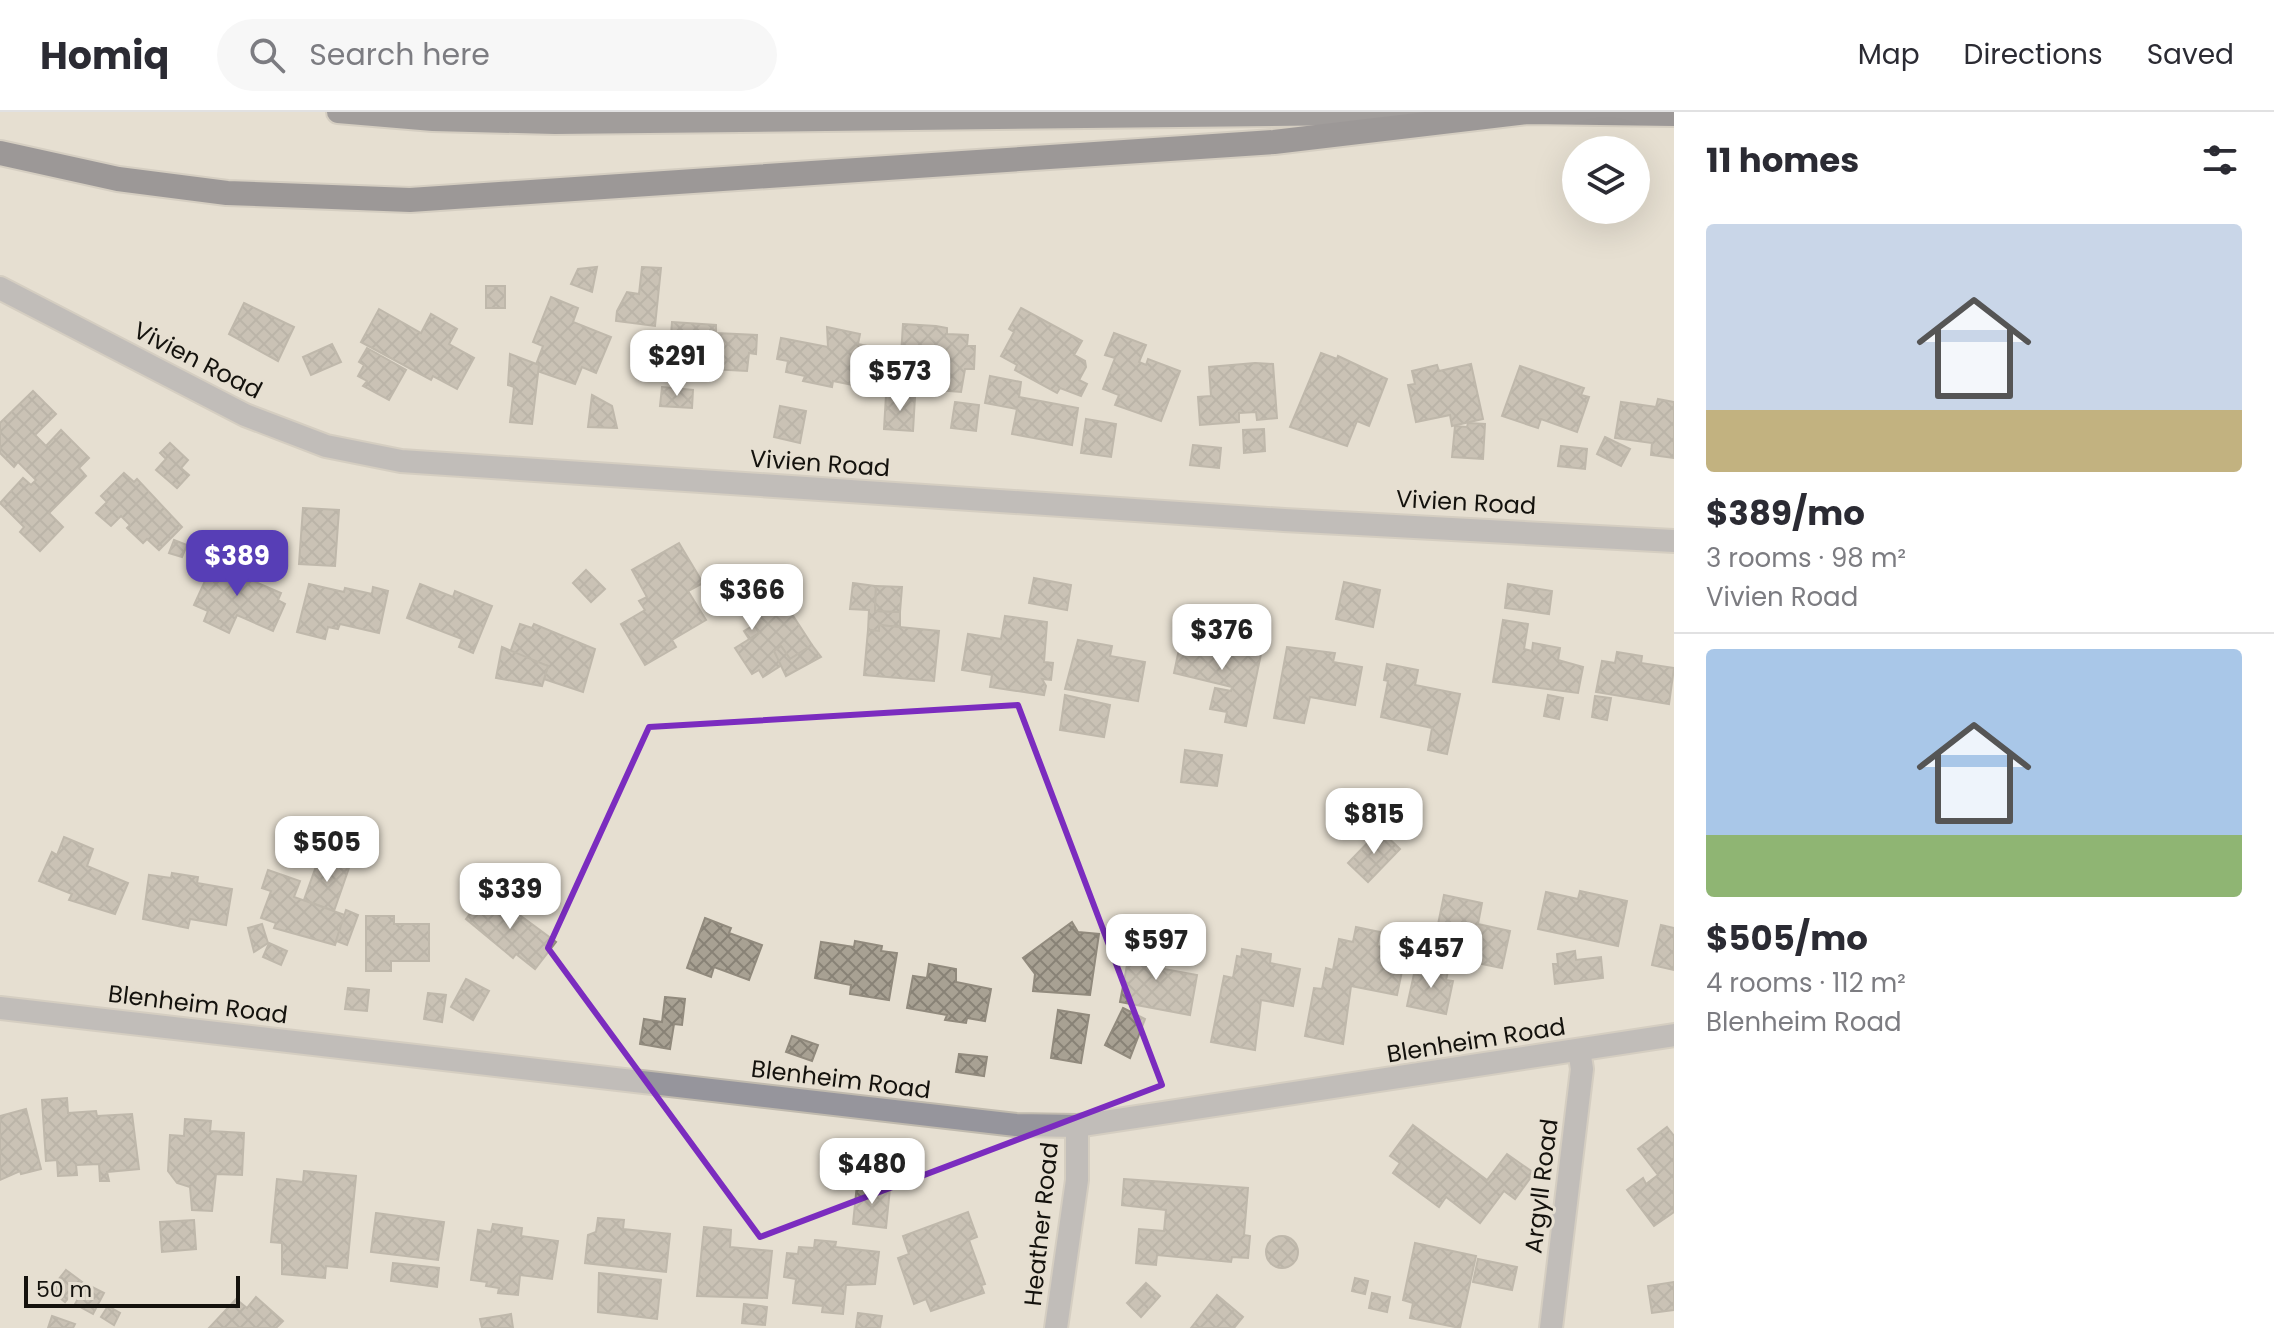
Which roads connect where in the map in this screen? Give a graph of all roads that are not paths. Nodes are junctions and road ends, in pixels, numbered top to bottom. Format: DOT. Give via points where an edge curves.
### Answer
graph roads {
  1 [pos="338,112"];
  2 [pos="1528,112"];
  3 [pos="1674,114"];
  4 [pos="0,153"];
  5 [pos="0,288"];
  6 [pos="1674,541"];
  7 [pos="0,1008"];
  8 [pos="1674,1035"];
  9 [pos="1579,1050"];
  10 [pos="1077,1126"];
  11 [pos="1056,1328"];
  12 [pos="1551,1328"];
  1 -- 2 [label="highway" via="555,123"];
  2 -- 3 [label="highway"];
  2 -- 4 [label="highway" via="1274,142 410,200 227,193 118,179"];
  5 -- 6 [label="street, Vivien Road" via="245,415 326,446 401,461"];
  7 -- 10 [label="street, Blenheim Road" via="1016,1125"];
  8 -- 9 [label="street, Blenheim Road"];
  9 -- 10 [label="street, Blenheim Road"];
  9 -- 12 [label="street, Argyll Road" via="1582,1069"];
  10 -- 11 [label="street, Heather Road" via="1077,1180"];
}
